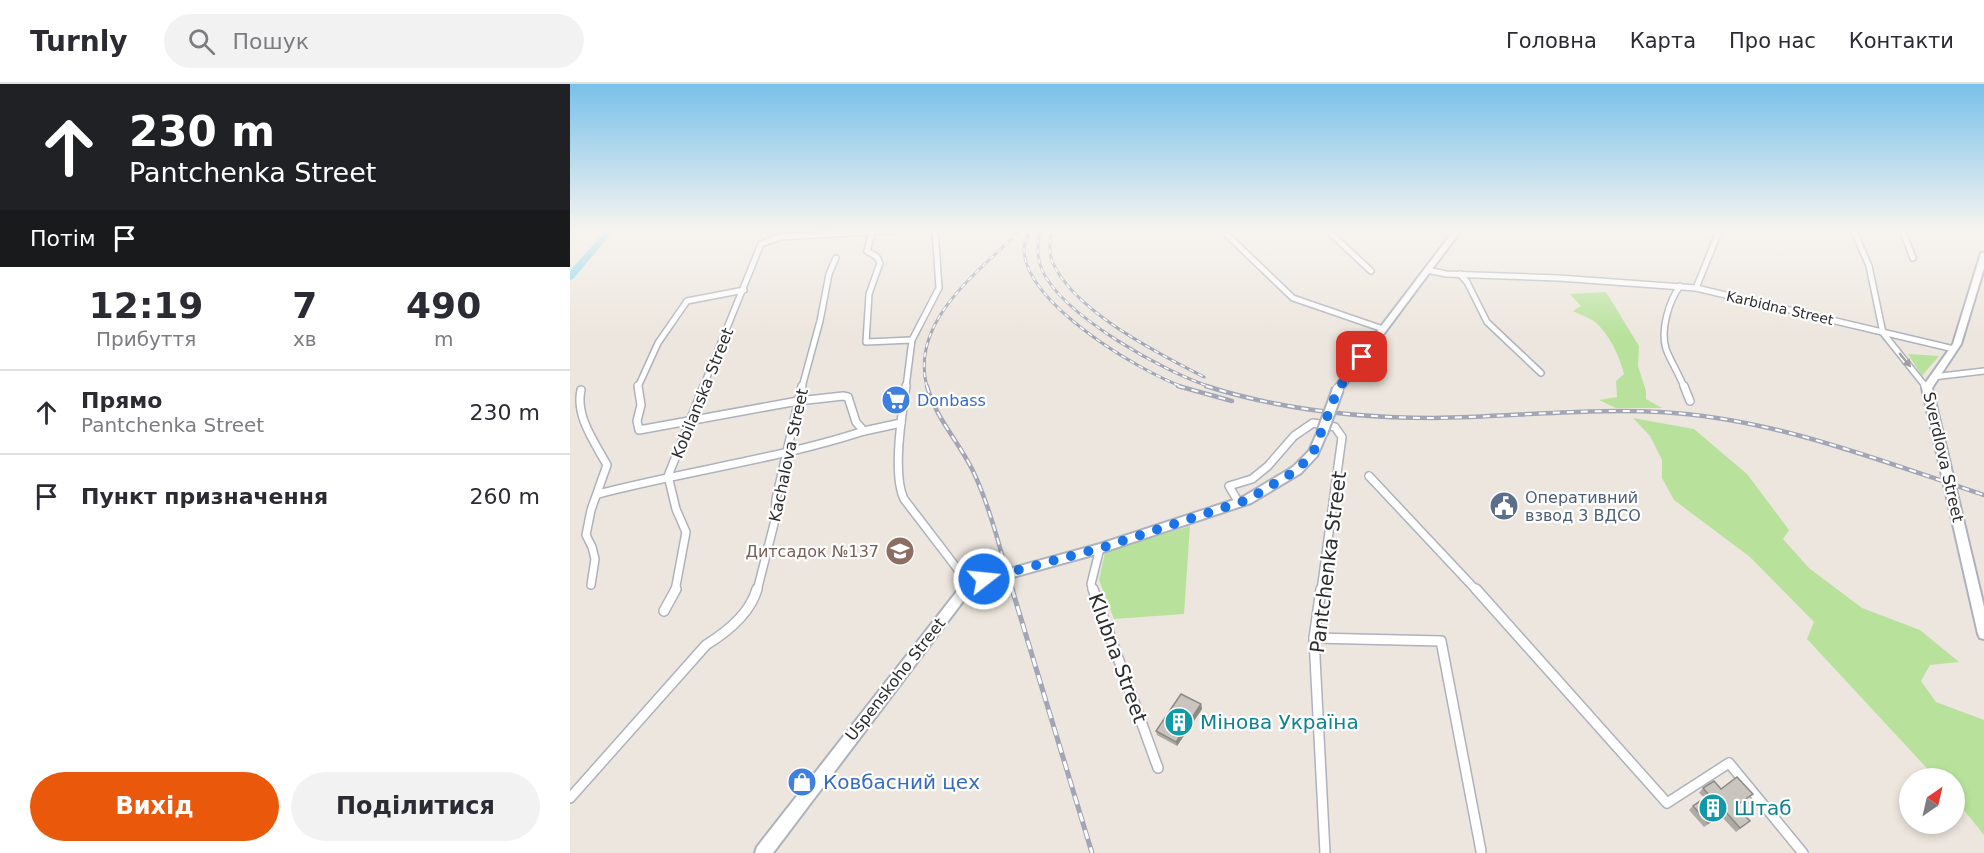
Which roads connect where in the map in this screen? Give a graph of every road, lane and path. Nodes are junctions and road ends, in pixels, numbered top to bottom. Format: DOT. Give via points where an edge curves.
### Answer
graph roads {
  1 [pos="753,265"];
  2 [pos="833,265"];
  3 [pos="879,265"];
  4 [pos="937,265"];
  5 [pos="1258,265"];
  6 [pos="1364,265"];
  7 [pos="1431,265"];
  8 [pos="1705,265"];
  9 [pos="1869,265"];
  10 [pos="1981,265"];
  11 [pos="1427,270"];
  12 [pos="1371,271"];
  13 [pos="1460,274"];
  14 [pos="1680,286"];
  15 [pos="1696,288"];
  16 [pos="744,290"];
  17 [pos="1383,329"];
  18 [pos="1883,333"];
  19 [pos="912,340"];
  20 [pos="1954,349"];
  21 [pos="1984,371"];
  22 [pos="1541,373"];
  23 [pos="1933,377"];
  24 [pos="1927,388"];
  25 [pos="581,390"];
  26 [pos="798,401"];
  27 [pos="1690,401"];
  28 [pos="688,422"];
  29 [pos="901,423"];
  30 [pos="864,431"];
  31 [pos="788,451"];
  32 [pos="668,476"];
  33 [pos="1369,476"];
  34 [pos="598,494"];
  35 [pos="1239,503"];
  36 [pos="1101,548"];
  37 [pos="969,584"];
  38 [pos="591,585"];
  39 [pos="664,611"];
  40 [pos="1984,634"];
  41 [pos="1314,638"];
  42 [pos="1158,768"];
  43 [pos="570,798"];
  44 [pos="1481,851"];
  45 [pos="763,853"];
  46 [pos="1325,853"];
  47 [pos="1803,853"];
  1 -- 16 [label="street, Kobilanska Street"];
  2 -- 26 [label="street, Kachalova Street"];
  3 -- 19 [label="street" via="869,294 866,342"];
  4 -- 19 [label="street" via="939,288"];
  5 -- 17 [label="street" via="1293,298"];
  6 -- 12 [label="street"];
  7 -- 11 [label="street, Pantchenka Street"];
  8 -- 15 [label="street"];
  9 -- 18 [label="street"];
  10 -- 20 [label="street, Sverdlova Street"];
  11 -- 13 [label="street, Karbidna Street"];
  11 -- 17 [label="street, Pantchenka Street"];
  13 -- 14 [label="street, Karbidna Street"];
  13 -- 22 [label="street" via="1466,279 1483,318"];
  14 -- 15 [label="street, Karbidna Street"];
  14 -- 27 [label="street" via="1671,299 1666,348"];
  15 -- 18 [label="street, Karbidna Street"];
  16 -- 28 [label="street, Kobilanska Street"];
  16 -- 28 [label="street" via="687,301 653,353 638,386 639,430"];
  17 -- 35 [label="street, Pantchenka Street, bridge" via="1338,389 1313,453 1297,470"];
  18 -- 20 [label="street, Karbidna Street"];
  18 -- 24 [label="street, one-way"];
  19 -- 29 [label="street"];
  20 -- 23 [label="street, Sverdlova Street"];
  21 -- 23 [label="street"];
  23 -- 24 [label="street, Sverdlova Street"];
  24 -- 40 [label="street, Sverdlova Street"];
  25 -- 34 [label="street" via="587,428 607,465"];
  26 -- 28 [label="street"];
  26 -- 30 [label="street" via="848,397 856,422"];
  26 -- 31 [label="street, Kachalova Street"];
  28 -- 32 [label="street, Kobilanska Street"];
  29 -- 30 [label="street"];
  29 -- 37 [label="street" via="899,488"];
  30 -- 31 [label="street"];
  31 -- 32 [label="street"];
  31 -- 43 [label="street, Kachalova Street" via="775,520 755,597 748,609 724,634 706,645"];
  32 -- 34 [label="street"];
  32 -- 39 [label="street, Kobilanska Street" via="686,532 675,592"];
  33 -- 47 [label="street" via="1449,559 1667,803 1729,763"];
  34 -- 38 [label="street" via="586,535 596,557"];
  35 -- 36 [label="street"];
  35 -- 41 [label="street, Pantchenka Street" via="1229,486 1252,479 1294,436 1313,423 1335,427 1342,437"];
  36 -- 37 [label="street"];
  36 -- 42 [label="street, Klubna Street" via="1090,584"];
  37 -- 45 [label="street, Uspenskoho Street"];
  41 -- 44 [label="street" via="1441,641"];
  41 -- 46 [label="street, Pantchenka Street"];
}
